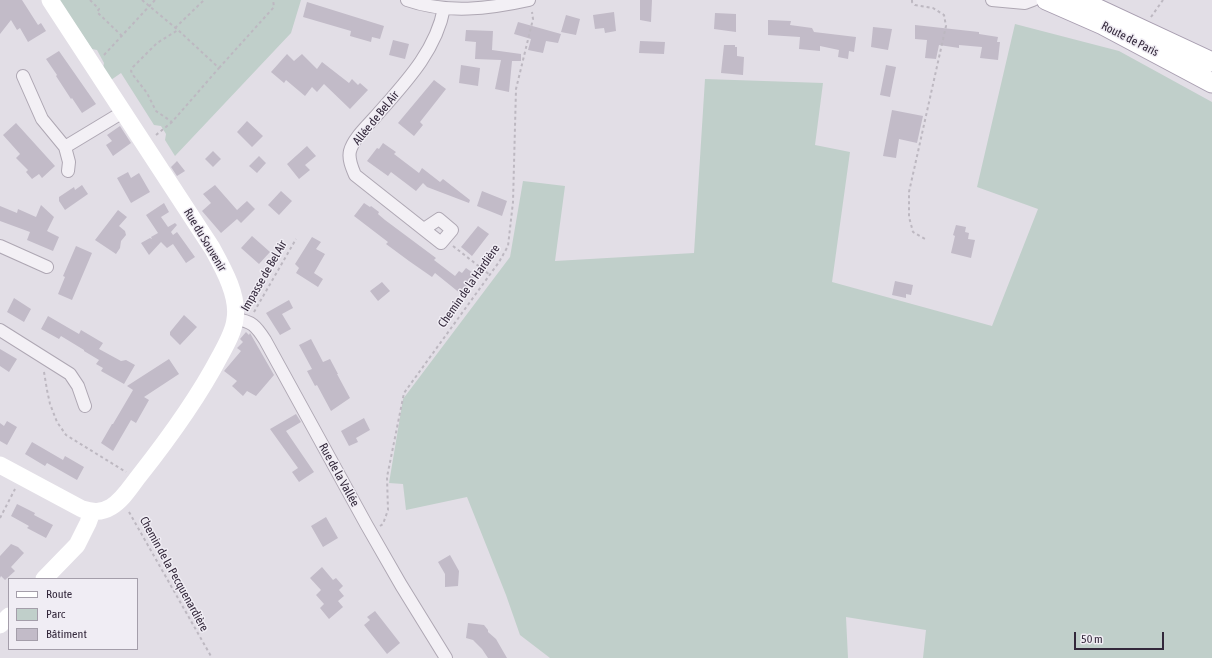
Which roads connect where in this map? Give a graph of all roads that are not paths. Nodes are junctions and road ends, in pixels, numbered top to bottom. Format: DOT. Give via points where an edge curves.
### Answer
graph roads {
  1 [pos="50,0"];
  2 [pos="407,0"];
  3 [pos="992,0"];
  4 [pos="1033,0"];
  5 [pos="1046,0"];
  6 [pos="1079,0"];
  7 [pos="530,3"];
  8 [pos="444,8"];
  9 [pos="1212,62"];
  10 [pos="23,76"];
  11 [pos="1212,83"];
  12 [pos="123,112"];
  13 [pos="65,147"];
  14 [pos="68,171"];
  15 [pos="424,229"];
  16 [pos="0,246"];
  17 [pos="47,267"];
  18 [pos="242,320"];
  19 [pos="0,330"];
  20 [pos="85,406"];
  21 [pos="0,465"];
  22 [pos="92,512"];
  23 [pos="45,578"];
  24 [pos="8,617"];
  25 [pos="0,625"];
  26 [pos="446,658"];
  1 -- 12 [label="street, Rue du Souvenir"];
  2 -- 8 [label="street"];
  3 -- 4 [label="street" via="1026,3"];
  5 -- 11 [label="main road, Route de Paris" via="1103,25"];
  6 -- 9 [label="main road, Route de Paris"];
  7 -- 8 [label="street" via="488,8"];
  8 -- 15 [label="street, Allée de Bel Air" via="431,46 416,70 358,137 350,152 355,175"];
  10 -- 13 [label="street" via="42,119"];
  12 -- 13 [label="street"];
  12 -- 18 [label="street, Rue du Souvenir" via="212,248 223,268"];
  13 -- 14 [label="street" via="69,162"];
  15 -- 15 [label="street, Allée de Bel Air" via="441,243 452,230 439,219"];
  16 -- 17 [label="street"];
  18 -- 22 [label="street, Rue du Souvenir" via="210,376 155,456 121,499 112,507"];
  18 -- 26 [label="street, Rue de la Vallée" via="257,328 265,340 371,533"];
  19 -- 20 [label="street" via="70,374 78,386"];
  21 -- 22 [label="street"];
  22 -- 23 [label="street" via="77,545"];
  24 -- 25 [label="street"];
}
